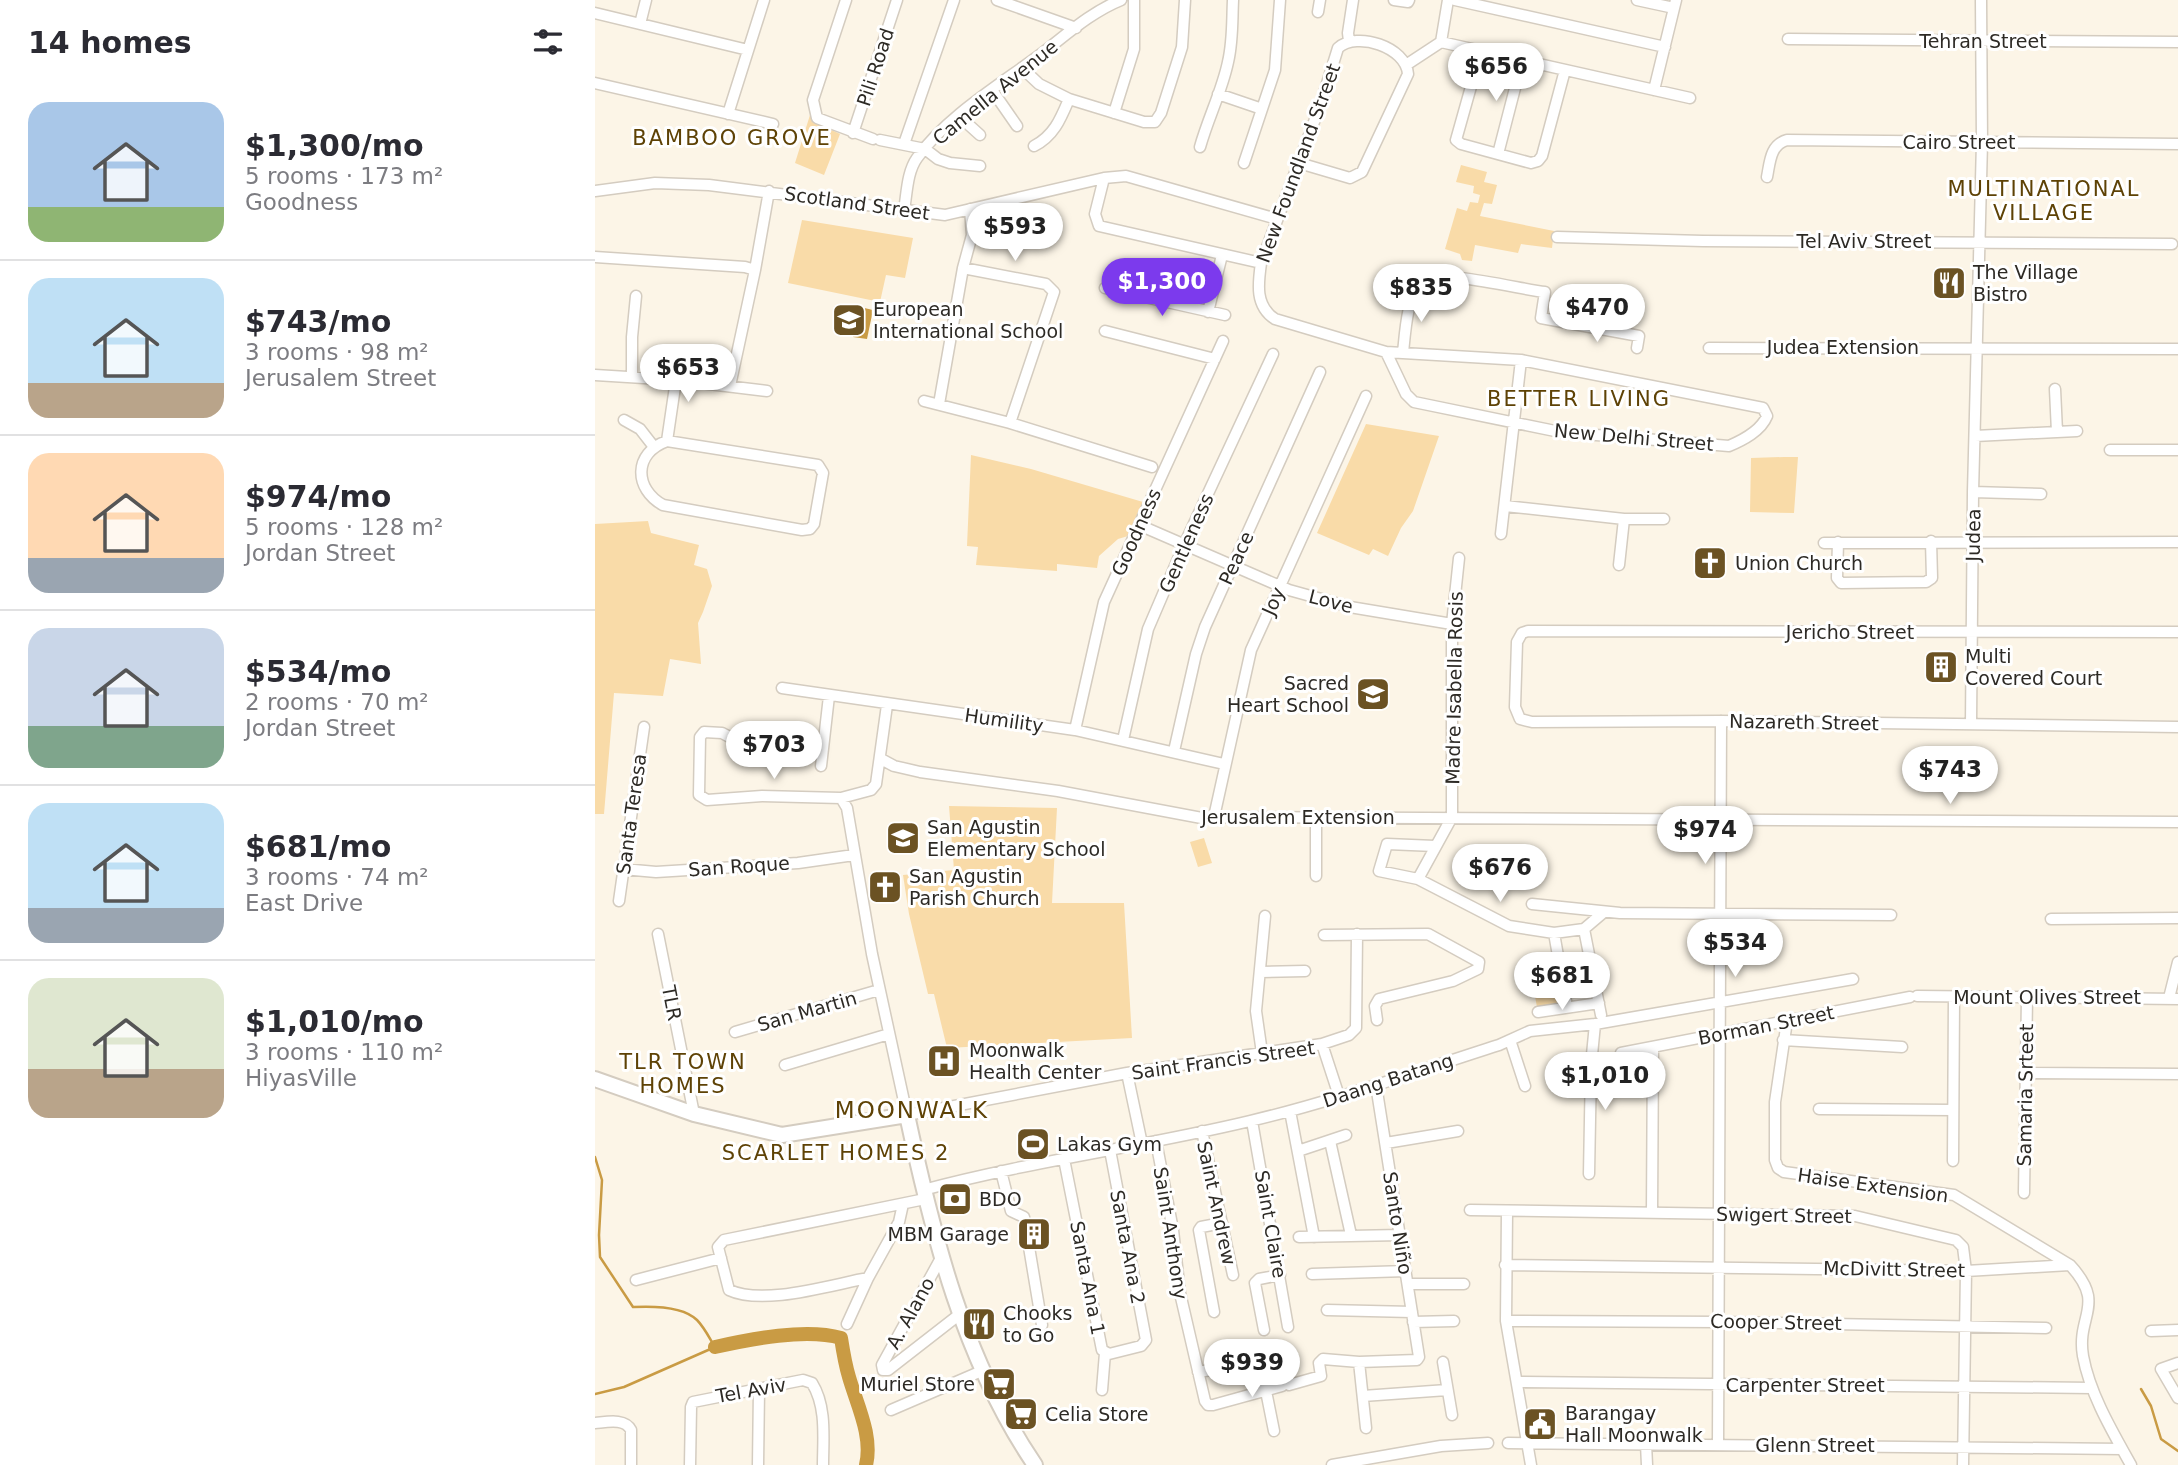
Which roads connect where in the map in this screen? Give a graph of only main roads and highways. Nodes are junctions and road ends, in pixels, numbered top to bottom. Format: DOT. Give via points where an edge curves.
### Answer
graph roads {
  1 [pos="595,1079"];
  2 [pos="1035,1465"];
  1 -- 2 [label="main road" via="694,1114 782,1135 907,1115 924,1195 960,1314 1004,1416"];
}
